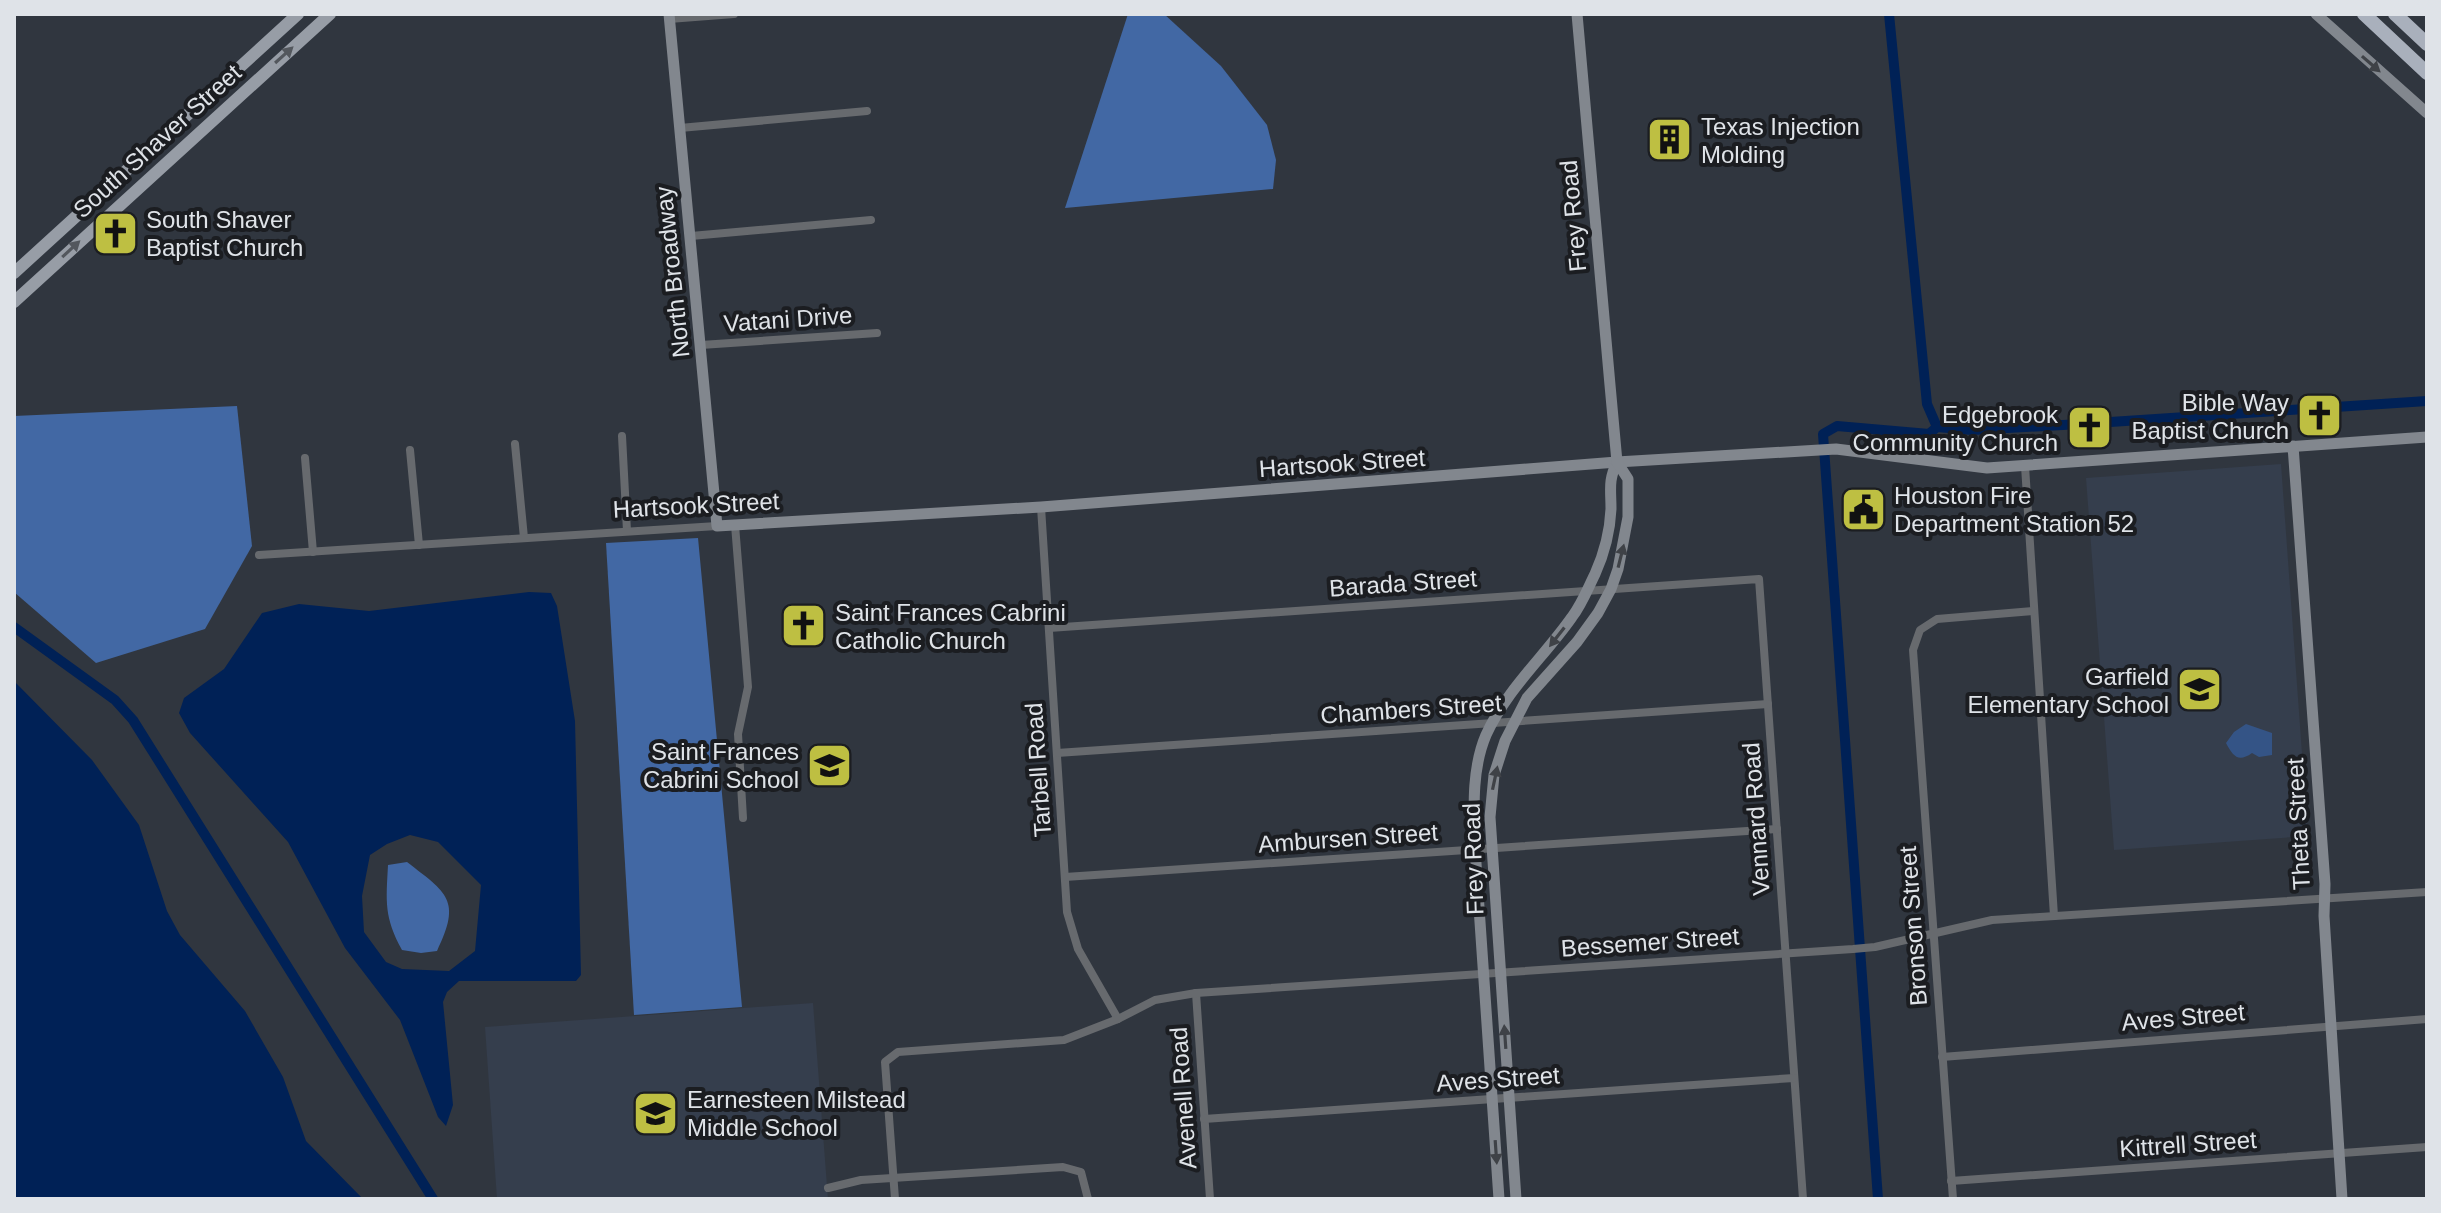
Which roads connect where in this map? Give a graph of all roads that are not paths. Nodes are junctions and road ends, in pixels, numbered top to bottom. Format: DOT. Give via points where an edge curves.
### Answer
graph roads {
  1 [pos="298,14"];
  2 [pos="330,14"];
  3 [pos="734,14"];
  4 [pos="1577,14"];
  5 [pos="2316,14"];
  6 [pos="2364,14"];
  7 [pos="2395,14"];
  8 [pos="669,17"];
  9 [pos="2427,44"];
  10 [pos="2427,73"];
  11 [pos="230,77"];
  12 [pos="243,92"];
  13 [pos="867,111"];
  14 [pos="2427,113"];
  15 [pos="680,128"];
  16 [pos="871,220"];
  17 [pos="691,236"];
  18 [pos="14,273"];
  19 [pos="14,302"];
  20 [pos="877,333"];
  21 [pos="701,345"];
  22 [pos="622,436"];
  23 [pos="2427,437"];
  24 [pos="515,444"];
  25 [pos="2293,446"];
  26 [pos="410,450"];
  27 [pos="305,458"];
  28 [pos="1617,462"];
  29 [pos="2025,466"];
  30 [pos="1041,507"];
  31 [pos="735,525"];
  32 [pos="717,526"];
  33 [pos="627,531"];
  34 [pos="524,538"];
  35 [pos="419,545"];
  36 [pos="313,552"];
  37 [pos="259,555"];
  38 [pos="1759,579"];
  39 [pos="1611,589"];
  40 [pos="1587,591"];
  41 [pos="2033,611"];
  42 [pos="1049,628"];
  43 [pos="1768,704"];
  44 [pos="1516,722"];
  45 [pos="1494,723"];
  46 [pos="1057,753"];
  47 [pos="743,818"];
  48 [pos="1777,829"];
  49 [pos="1493,848"];
  50 [pos="1475,849"];
  51 [pos="1065,877"];
  52 [pos="2427,892"];
  53 [pos="2324,900"];
  54 [pos="2054,916"];
  55 [pos="1933,933"];
  56 [pos="1785,953"];
  57 [pos="1500,972"];
  58 [pos="1484,974"];
  59 [pos="1196,993"];
  60 [pos="1118,1019"];
  61 [pos="2427,1019"];
  62 [pos="2330,1026"];
  63 [pos="1942,1057"];
  64 [pos="1794,1078"];
  65 [pos="1509,1098"];
  66 [pos="1492,1099"];
  67 [pos="1204,1119"];
  68 [pos="2427,1147"];
  69 [pos="2339,1153"];
  70 [pos="893,1178"];
  71 [pos="1951,1181"];
  72 [pos="828,1188"];
  73 [pos="895,1199"];
  74 [pos="1088,1199"];
  75 [pos="1210,1199"];
  76 [pos="1499,1199"];
  77 [pos="1516,1199"];
  78 [pos="1803,1199"];
  79 [pos="1953,1199"];
  80 [pos="2342,1199"];
  1 -- 11 [label="main road, South Shaver Street"];
  12 -- 2 [label="main road, South Shaver Street, one-way"];
  3 -- 8 [label="street"];
  4 -- 28 [label="street, Frey Road"];
  5 -- 14 [label="street, one-way"];
  6 -- 10 [label="highway"];
  7 -- 9 [label="highway"];
  8 -- 15 [label="street, North Broadway"];
  11 -- 12 [label="main road"];
  11 -- 18 [label="main road, South Shaver Street"];
  19 -- 12 [label="main road, South Shaver Street, one-way"];
  13 -- 15 [label="street"];
  15 -- 17 [label="street, North Broadway"];
  16 -- 17 [label="street"];
  17 -- 21 [label="street, North Broadway"];
  20 -- 21 [label="street, Vatani Drive"];
  21 -- 32 [label="street, North Broadway"];
  22 -- 33 [label="street"];
  23 -- 25 [label="street, Hartsook Street"];
  24 -- 34 [label="street"];
  25 -- 29 [label="street, Hartsook Street"];
  25 -- 53 [label="street, Theta Street"];
  26 -- 35 [label="street"];
  27 -- 36 [label="street"];
  28 -- 29 [label="street, Hartsook Street" via="1836,449 1987,468"];
  28 -- 30 [label="street, Hartsook Street"];
  39 -- 28 [label="street, Frey Road, one-way" via="1628,517 1628,479"];
  28 -- 40 [label="street, Frey Road" via="1610,477 1606,545"];
  29 -- 41 [label="street"];
  30 -- 31 [label="street, Hartsook Street"];
  30 -- 42 [label="street, Tarbell Road"];
  31 -- 32 [label="street, Hartsook Street"];
  31 -- 47 [label="street" via="748,687 738,734"];
  32 -- 33 [label="street, Hartsook Street"];
  33 -- 34 [label="street, Hartsook Street"];
  34 -- 35 [label="street, Hartsook Street"];
  35 -- 36 [label="street, Hartsook Street"];
  36 -- 37 [label="street, Hartsook Street"];
  38 -- 39 [label="street, Barada Street"];
  38 -- 43 [label="street, Vennard Road"];
  39 -- 40 [label="street, Barada Street"];
  39 -- 44 [label="street, Frey Road" via="1577,642 1527,698"];
  40 -- 42 [label="street, Barada Street"];
  40 -- 45 [label="street, Frey Road, one-way"];
  41 -- 54 [label="street"];
  41 -- 55 [label="street, Bronson Street" via="1937,619 1920,630 1913,650"];
  42 -- 46 [label="street, Tarbell Road"];
  43 -- 44 [label="street, Chambers Street"];
  43 -- 48 [label="street, Vennard Road"];
  44 -- 45 [label="street, Chambers Street"];
  49 -- 44 [label="street, Frey Road, one-way" via="1494,775"];
  45 -- 46 [label="street, Chambers Street"];
  45 -- 50 [label="street, Frey Road" via="1477,768"];
  46 -- 51 [label="street, Tarbell Road"];
  48 -- 49 [label="street, Ambursen Street"];
  48 -- 56 [label="street, Vennard Road"];
  49 -- 50 [label="street, Ambursen Street"];
  49 -- 57 [label="street, Frey Road"];
  50 -- 51 [label="street, Ambursen Street"];
  50 -- 58 [label="street, Frey Road"];
  51 -- 60 [label="street, Tarbell Road" via="1067,912 1078,949"];
  52 -- 53 [label="street, Bessemer Street"];
  53 -- 54 [label="street, Bessemer Street"];
  53 -- 62 [label="street, Theta Street"];
  54 -- 55 [label="street, Bessemer Street" via="1992,920"];
  55 -- 56 [label="street, Bessemer Street" via="1875,947"];
  55 -- 63 [label="street, Bronson Street"];
  56 -- 57 [label="street, Bessemer Street"];
  56 -- 64 [label="street, Vennard Road"];
  57 -- 58 [label="street, Bessemer Street"];
  65 -- 57 [label="street, Frey Road, one-way"];
  58 -- 59 [label="street, Bessemer Street"];
  58 -- 66 [label="street, Frey Road"];
  59 -- 60 [label="street, Bessemer Street" via="1155,1000"];
  59 -- 67 [label="street, Avenell Road"];
  60 -- 70 [label="street, Bessemer Street" via="1064,1040 898,1052 885,1062"];
  61 -- 62 [label="street, Aves Street"];
  62 -- 63 [label="street, Aves Street"];
  62 -- 69 [label="street, Theta Street"];
  63 -- 71 [label="street, Bronson Street"];
  64 -- 65 [label="street, Aves Street"];
  64 -- 78 [label="street, Vennard Road"];
  65 -- 66 [label="street, Aves Street"];
  65 -- 77 [label="street, Frey Road"];
  66 -- 67 [label="street, Aves Street"];
  66 -- 76 [label="street, Frey Road, one-way"];
  67 -- 75 [label="street, Avenell Road"];
  68 -- 69 [label="street, Kittrell Street"];
  69 -- 71 [label="street, Kittrell Street"];
  69 -- 80 [label="street, Theta Street"];
  70 -- 72 [label="street"];
  70 -- 73 [label="street"];
  70 -- 74 [label="street" via="1063,1167 1081,1172"];
  71 -- 79 [label="street, Bronson Street"];
}
